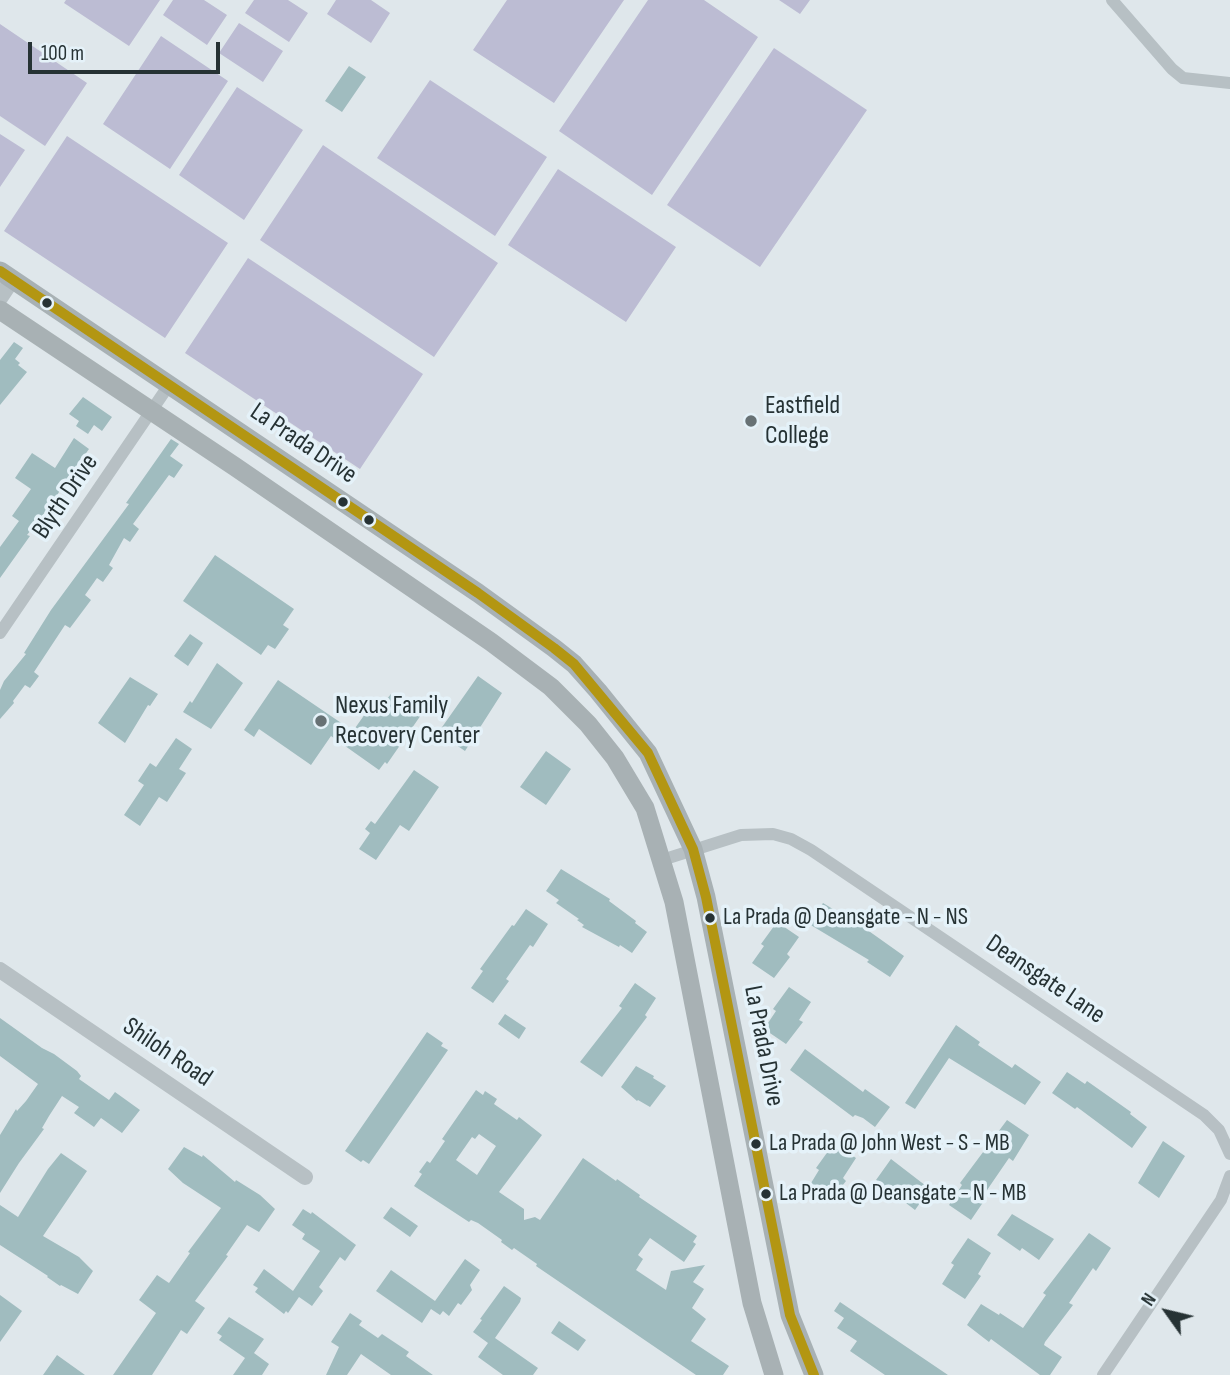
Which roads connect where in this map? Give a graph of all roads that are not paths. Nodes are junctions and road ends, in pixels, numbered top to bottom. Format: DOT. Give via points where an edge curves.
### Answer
graph roads {
  1 [pos="1112,0"];
  2 [pos="1230,83"];
  3 [pos="6,275"];
  4 [pos="0,298"];
  5 [pos="0,310"];
  6 [pos="169,386"];
  7 [pos="151,411"];
  8 [pos="406,545"];
  9 [pos="387,572"];
  10 [pos="0,634"];
  11 [pos="574,664"];
  12 [pos="551,687"];
  13 [pos="694,849"];
  14 [pos="662,860"];
  15 [pos="0,970"];
  16 [pos="1230,1154"];
  17 [pos="1230,1176"];
  18 [pos="305,1177"];
  19 [pos="770,1222"];
  20 [pos="737,1228"];
  21 [pos="774,1375"];
  22 [pos="814,1375"];
  23 [pos="1103,1375"];
  1 -- 2 [label="street" via="1183,78"];
  3 -- 4 [label="street"];
  3 -- 6 [label="main road, La Prada Drive"];
  5 -- 7 [label="main road"];
  6 -- 7 [label="street, Blyth Drive"];
  6 -- 8 [label="main road, La Prada Drive"];
  7 -- 9 [label="main road"];
  7 -- 10 [label="street, Blyth Drive"];
  8 -- 9 [label="main road"];
  8 -- 11 [label="main road, La Prada Drive"];
  9 -- 12 [label="main road"];
  11 -- 12 [label="main road"];
  11 -- 13 [label="main road, La Prada Drive" via="648,753"];
  12 -- 14 [label="main road" via="615,758 645,808"];
  13 -- 14 [label="street, Deansgate Lane"];
  13 -- 16 [label="street, Deansgate Lane" via="757,833 791,839 811,850 1204,1115 1219,1130"];
  13 -- 19 [label="main road, La Prada Drive"];
  14 -- 20 [label="main road"];
  15 -- 18 [label="street, Shiloh Road"];
  17 -- 23 [label="street" via="1221,1200"];
  19 -- 20 [label="main road"];
  19 -- 22 [label="main road, La Prada Drive" via="790,1315"];
  20 -- 21 [label="main road" via="752,1303"];
}
